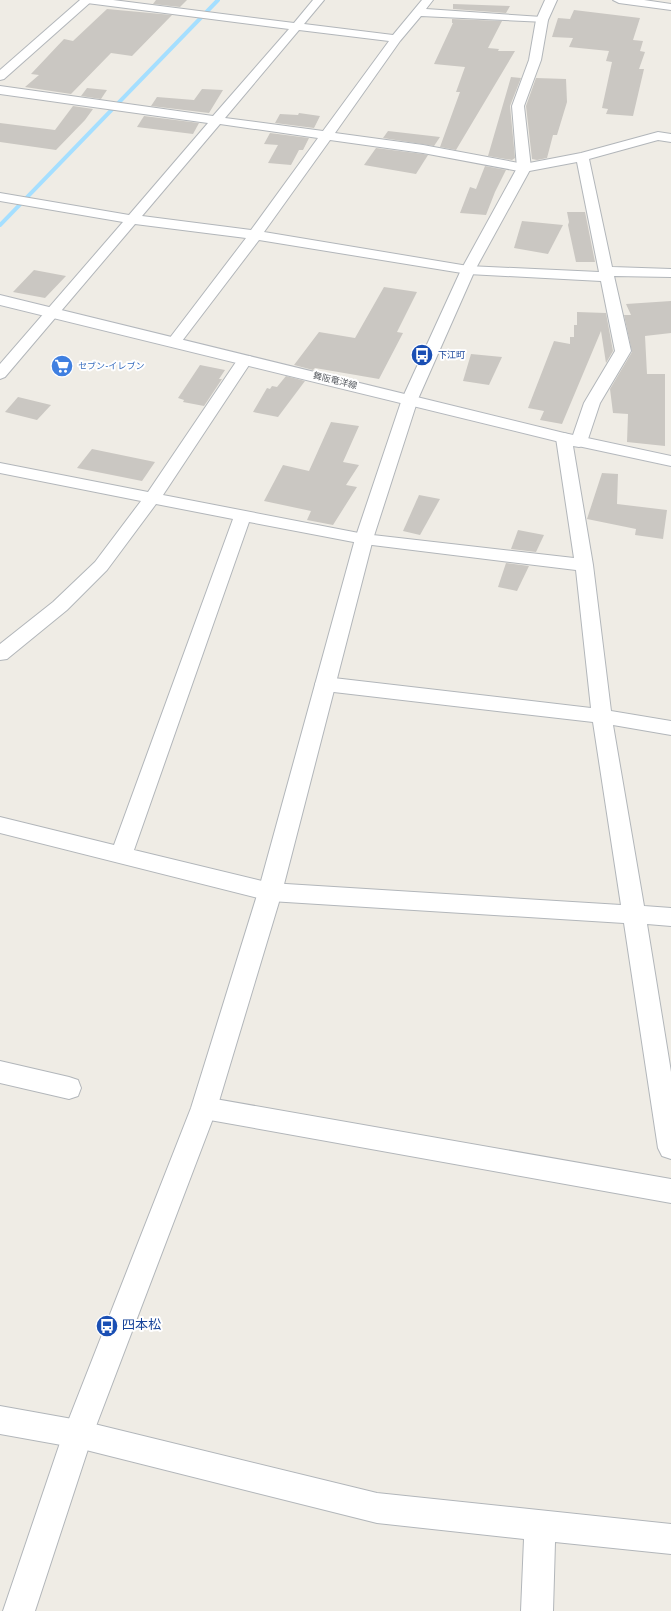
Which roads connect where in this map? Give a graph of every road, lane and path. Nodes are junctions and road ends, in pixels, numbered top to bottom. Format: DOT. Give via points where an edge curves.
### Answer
graph roads {
  1 [pos="87,0"];
  2 [pos="319,0"];
  3 [pos="428,0"];
  4 [pos="551,0"];
  5 [pos="619,0"];
  6 [pos="671,7"];
  7 [pos="417,12"];
  8 [pos="542,20"];
  9 [pos="297,26"];
  10 [pos="396,39"];
  11 [pos="0,76"];
  12 [pos="0,90"];
  13 [pos="217,120"];
  14 [pos="328,135"];
  15 [pos="671,138"];
  16 [pos="582,157"];
  17 [pos="524,168"];
  18 [pos="0,197"];
  19 [pos="131,219"];
  20 [pos="255,235"];
  21 [pos="468,270"];
  22 [pos="671,273"];
  23 [pos="606,274"];
  24 [pos="0,300"];
  25 [pos="52,313"];
  26 [pos="174,342"];
  27 [pos="245,359"];
  28 [pos="0,374"];
  29 [pos="410,399"];
  30 [pos="572,440"];
  31 [pos="671,461"];
  32 [pos="0,468"];
  33 [pos="152,498"];
  34 [pos="243,516"];
  35 [pos="364,538"];
  36 [pos="584,565"];
  37 [pos="0,654"];
  38 [pos="325,684"];
  39 [pos="602,716"];
  40 [pos="671,728"];
  41 [pos="0,824"];
  42 [pos="122,854"];
  43 [pos="270,892"];
  44 [pos="636,916"];
  45 [pos="671,918"];
  46 [pos="0,1072"];
  47 [pos="69,1088"];
  48 [pos="204,1108"];
  49 [pos="671,1148"];
  50 [pos="671,1191"];
  51 [pos="0,1420"];
  52 [pos="78,1434"];
  53 [pos="540,1525"];
  54 [pos="671,1539"];
  55 [pos="19,1611"];
  56 [pos="537,1611"];
  1 -- 9 [label="street"];
  1 -- 11 [label="street"];
  2 -- 9 [label="street"];
  3 -- 7 [label="street"];
  4 -- 8 [label="street"];
  5 -- 6 [label="street"];
  7 -- 8 [label="street"];
  7 -- 10 [label="street"];
  8 -- 17 [label="street" via="535,60 518,106"];
  9 -- 10 [label="street"];
  9 -- 13 [label="street"];
  10 -- 14 [label="street"];
  12 -- 13 [label="street"];
  13 -- 14 [label="street"];
  13 -- 19 [label="street"];
  14 -- 17 [label="street"];
  14 -- 20 [label="street"];
  15 -- 16 [label="street" via="658,136"];
  16 -- 17 [label="street"];
  16 -- 23 [label="street"];
  17 -- 21 [label="street"];
  18 -- 19 [label="street"];
  19 -- 20 [label="street"];
  19 -- 25 [label="street"];
  20 -- 21 [label="street"];
  20 -- 26 [label="street"];
  21 -- 23 [label="street"];
  21 -- 29 [label="street"];
  22 -- 23 [label="street"];
  23 -- 30 [label="street" via="622,351"];
  24 -- 25 [label="street, 舞阪竜洋線"];
  25 -- 26 [label="street, 舞阪竜洋線"];
  25 -- 28 [label="street"];
  26 -- 27 [label="street, 舞阪竜洋線"];
  27 -- 29 [label="street, 舞阪竜洋線"];
  27 -- 33 [label="street"];
  29 -- 30 [label="street, 舞阪竜洋線"];
  29 -- 35 [label="street"];
  30 -- 31 [label="street, 舞阪竜洋線"];
  30 -- 36 [label="street"];
  32 -- 33 [label="street"];
  33 -- 34 [label="street"];
  33 -- 37 [label="street" via="101,566 60,606"];
  34 -- 35 [label="street"];
  34 -- 42 [label="street"];
  35 -- 36 [label="street"];
  35 -- 38 [label="street"];
  36 -- 39 [label="street"];
  38 -- 39 [label="street"];
  38 -- 43 [label="street"];
  39 -- 40 [label="street"];
  39 -- 44 [label="street"];
  41 -- 42 [label="street"];
  42 -- 43 [label="street"];
  43 -- 44 [label="street"];
  43 -- 48 [label="street"];
  44 -- 45 [label="street"];
  44 -- 49 [label="street"];
  46 -- 47 [label="street"];
  48 -- 50 [label="street"];
  48 -- 52 [label="street"];
  51 -- 52 [label="street"];
  52 -- 53 [label="street" via="377,1508"];
  52 -- 55 [label="street"];
  53 -- 54 [label="street"];
  53 -- 56 [label="street"];
}
